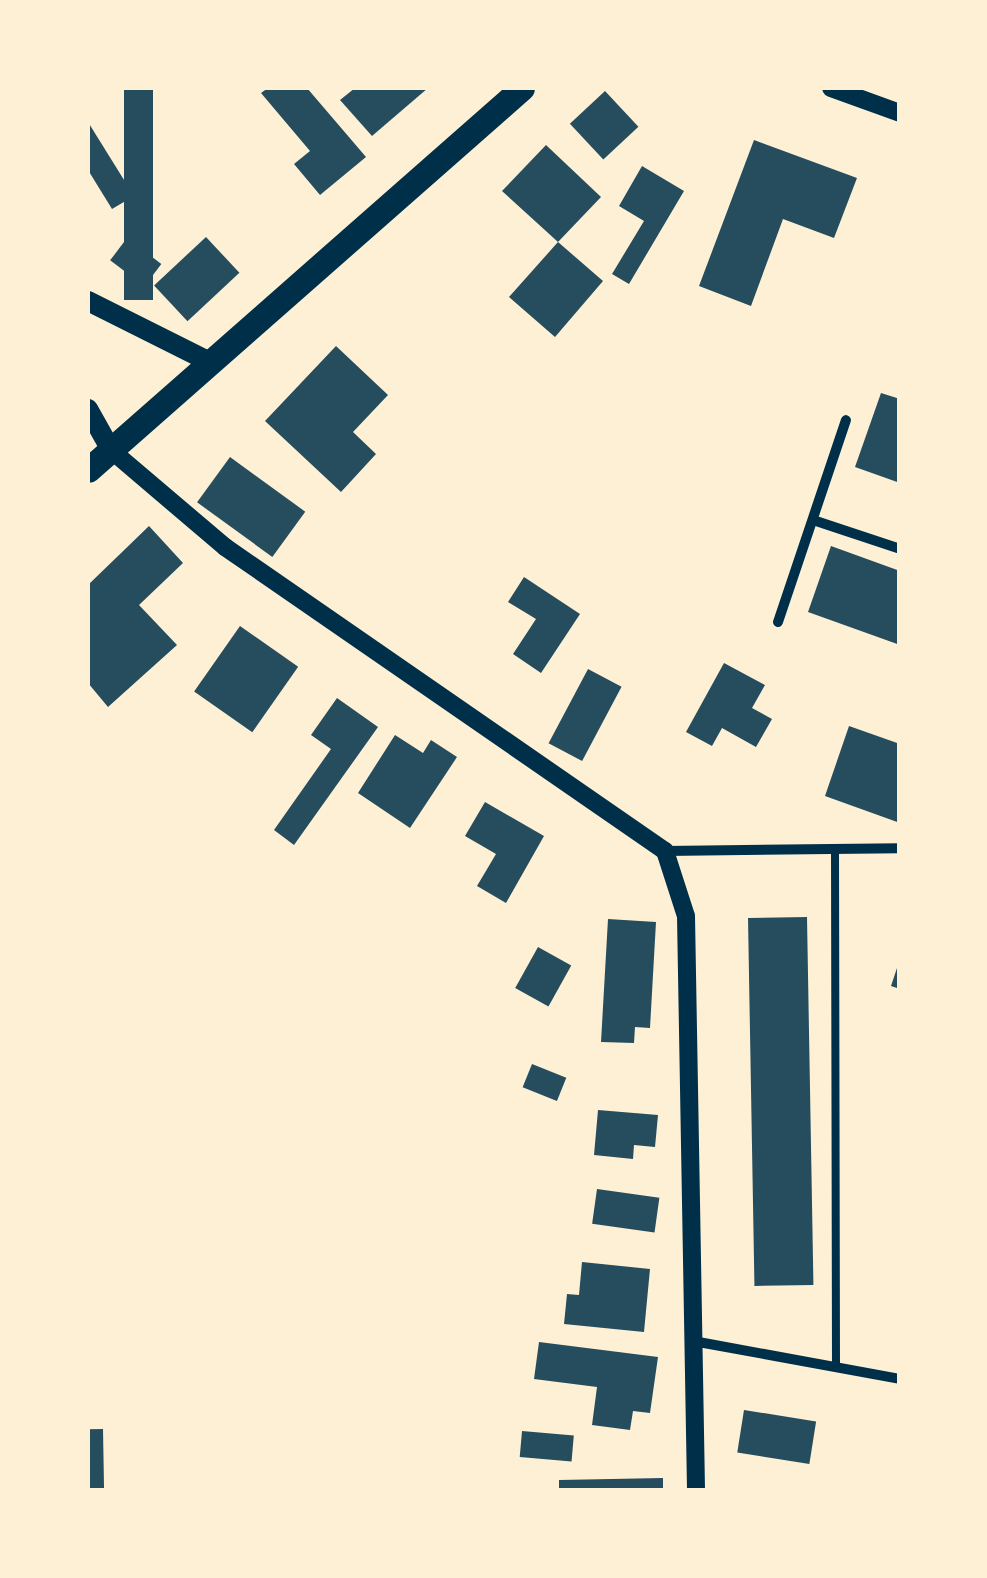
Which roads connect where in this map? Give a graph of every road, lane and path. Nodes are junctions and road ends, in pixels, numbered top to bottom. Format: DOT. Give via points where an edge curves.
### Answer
graph roads {
  1 [pos="522,88"];
  2 [pos="831,88"];
  3 [pos="900,113"];
  4 [pos="88,301"];
  5 [pos="208,362"];
  6 [pos="88,409"];
  7 [pos="846,420"];
  8 [pos="111,450"];
  9 [pos="88,470"];
  10 [pos="816,522"];
  11 [pos="900,549"];
  12 [pos="778,622"];
  13 [pos="835,848"];
  14 [pos="900,848"];
  15 [pos="665,851"];
  16 [pos="693,1341"];
  17 [pos="836,1368"];
  18 [pos="900,1379"];
  19 [pos="696,1490"];
  1 -- 5 [label="main road"];
  2 -- 3 [label="street"];
  4 -- 5 [label="main road"];
  5 -- 8 [label="main road"];
  6 -- 8 [label="main road"];
  7 -- 10 [label="street"];
  8 -- 9 [label="main road"];
  8 -- 15 [label="street" via="225,548"];
  10 -- 11 [label="street"];
  10 -- 12 [label="street"];
  13 -- 14 [label="street"];
  13 -- 15 [label="street"];
  13 -- 17 [label="lane"];
  15 -- 16 [label="street" via="686,916"];
  16 -- 17 [label="street"];
  16 -- 19 [label="street"];
  17 -- 18 [label="street"];
}
